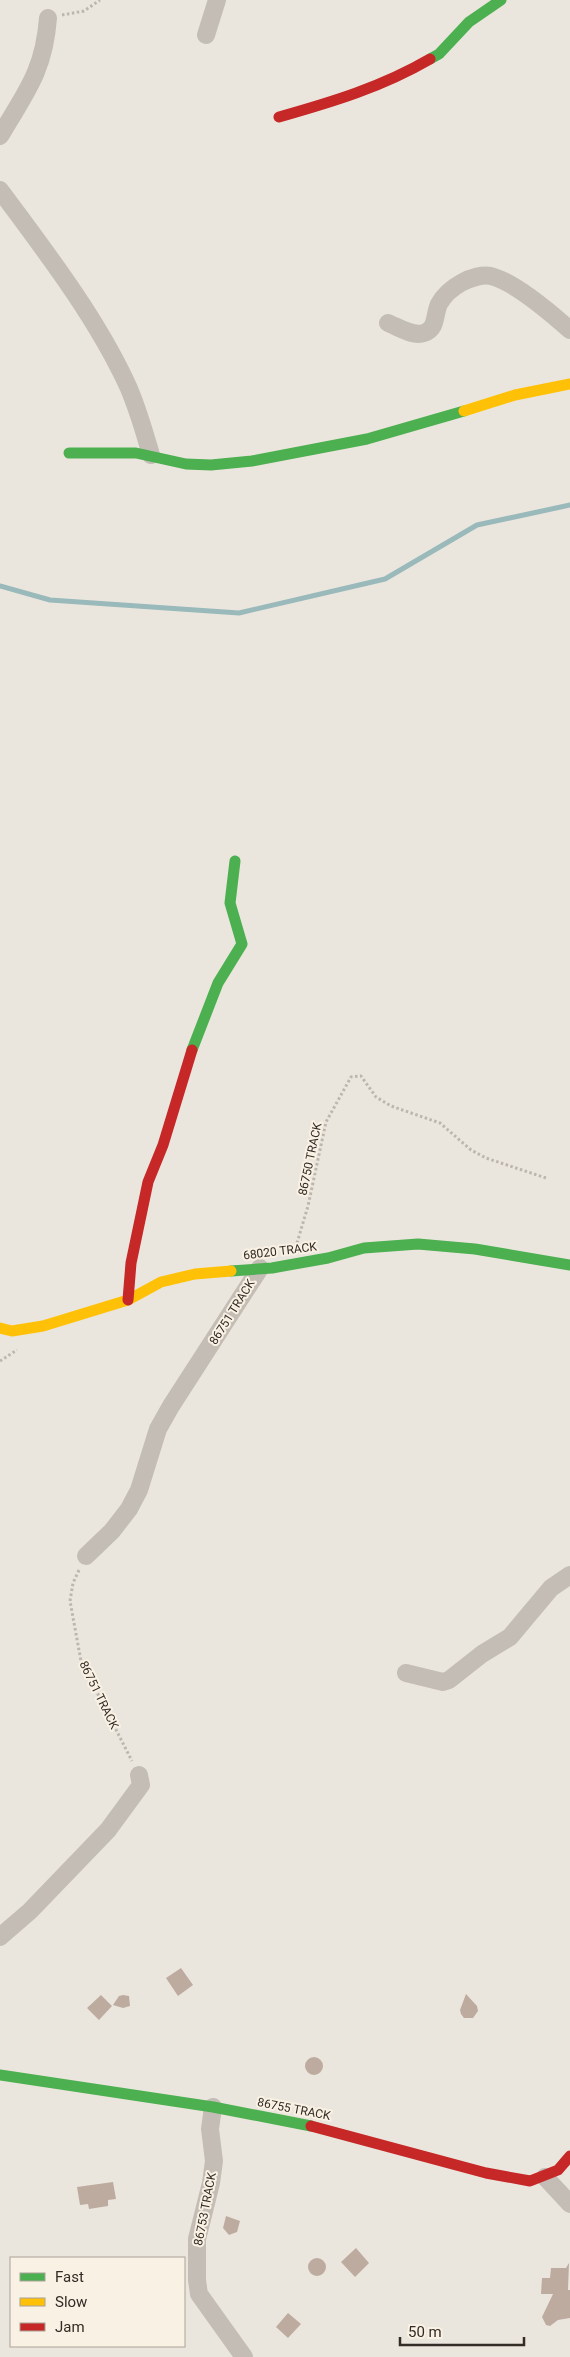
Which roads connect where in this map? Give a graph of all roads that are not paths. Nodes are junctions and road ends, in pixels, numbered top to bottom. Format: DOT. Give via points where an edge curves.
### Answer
graph roads {
  1 [pos="217,0"];
  2 [pos="500,0"];
  3 [pos="48,18"];
  4 [pos="206,35"];
  5 [pos="279,117"];
  6 [pos="0,136"];
  7 [pos="0,190"];
  8 [pos="388,323"];
  9 [pos="570,330"];
  10 [pos="570,384"];
  11 [pos="69,452"];
  12 [pos="151,455"];
  13 [pos="235,861"];
  14 [pos="570,1265"];
  15 [pos="260,1268"];
  16 [pos="128,1300"];
  17 [pos="4,1333"];
  18 [pos="86,1556"];
  19 [pos="570,1575"];
  20 [pos="406,1673"];
  21 [pos="139,1776"];
  22 [pos="0,1937"];
  23 [pos="1,2076"];
  24 [pos="213,2107"];
  25 [pos="570,2156"];
  26 [pos="545,2177"];
  27 [pos="570,2204"];
  28 [pos="244,2357"];
  1 -- 4 [label="street"];
  2 -- 5 [label="street" via="469,22 438,54 402,75 354,95"];
  3 -- 6 [label="street" via="43,60 25,99"];
  7 -- 12 [label="street" via="54,263 113,356 127,384"];
  8 -- 9 [label="street" via="410,333 425,333 434,323 445,296 464,282 484,276 494,277 519,291"];
  10 -- 12 [label="street" via="516,395 367,439 252,461 186,464"];
  11 -- 12 [label="street"];
  13 -- 16 [label="street" via="230,902 242,944 218,983 199,1028 163,1145 148,1182 131,1263"];
  14 -- 15 [label="street, 68020 TRACK" via="475,1249 418,1244 364,1248 290,1265"];
  15 -- 16 [label="street, 68020 TRACK" via="195,1274 161,1282"];
  15 -- 18 [label="street, 86751 TRACK" via="158,1429 139,1490 129,1509"];
  16 -- 17 [label="street, 68020 TRACK" via="43,1326"];
  19 -- 20 [label="street" via="551,1588 510,1637 449,1680 443,1682"];
  21 -- 22 [label="street" via="141,1786 108,1830 30,1911"];
  23 -- 24 [label="street, 86755 TRACK"];
  24 -- 26 [label="street, 86755 TRACK" via="319,2127 486,2173 530,2181"];
  24 -- 28 [label="street, 86753 TRACK" via="210,2129 214,2161 198,2239 197,2280 200,2294"];
  25 -- 26 [label="street" via="558,2170"];
  26 -- 27 [label="street"];
}
